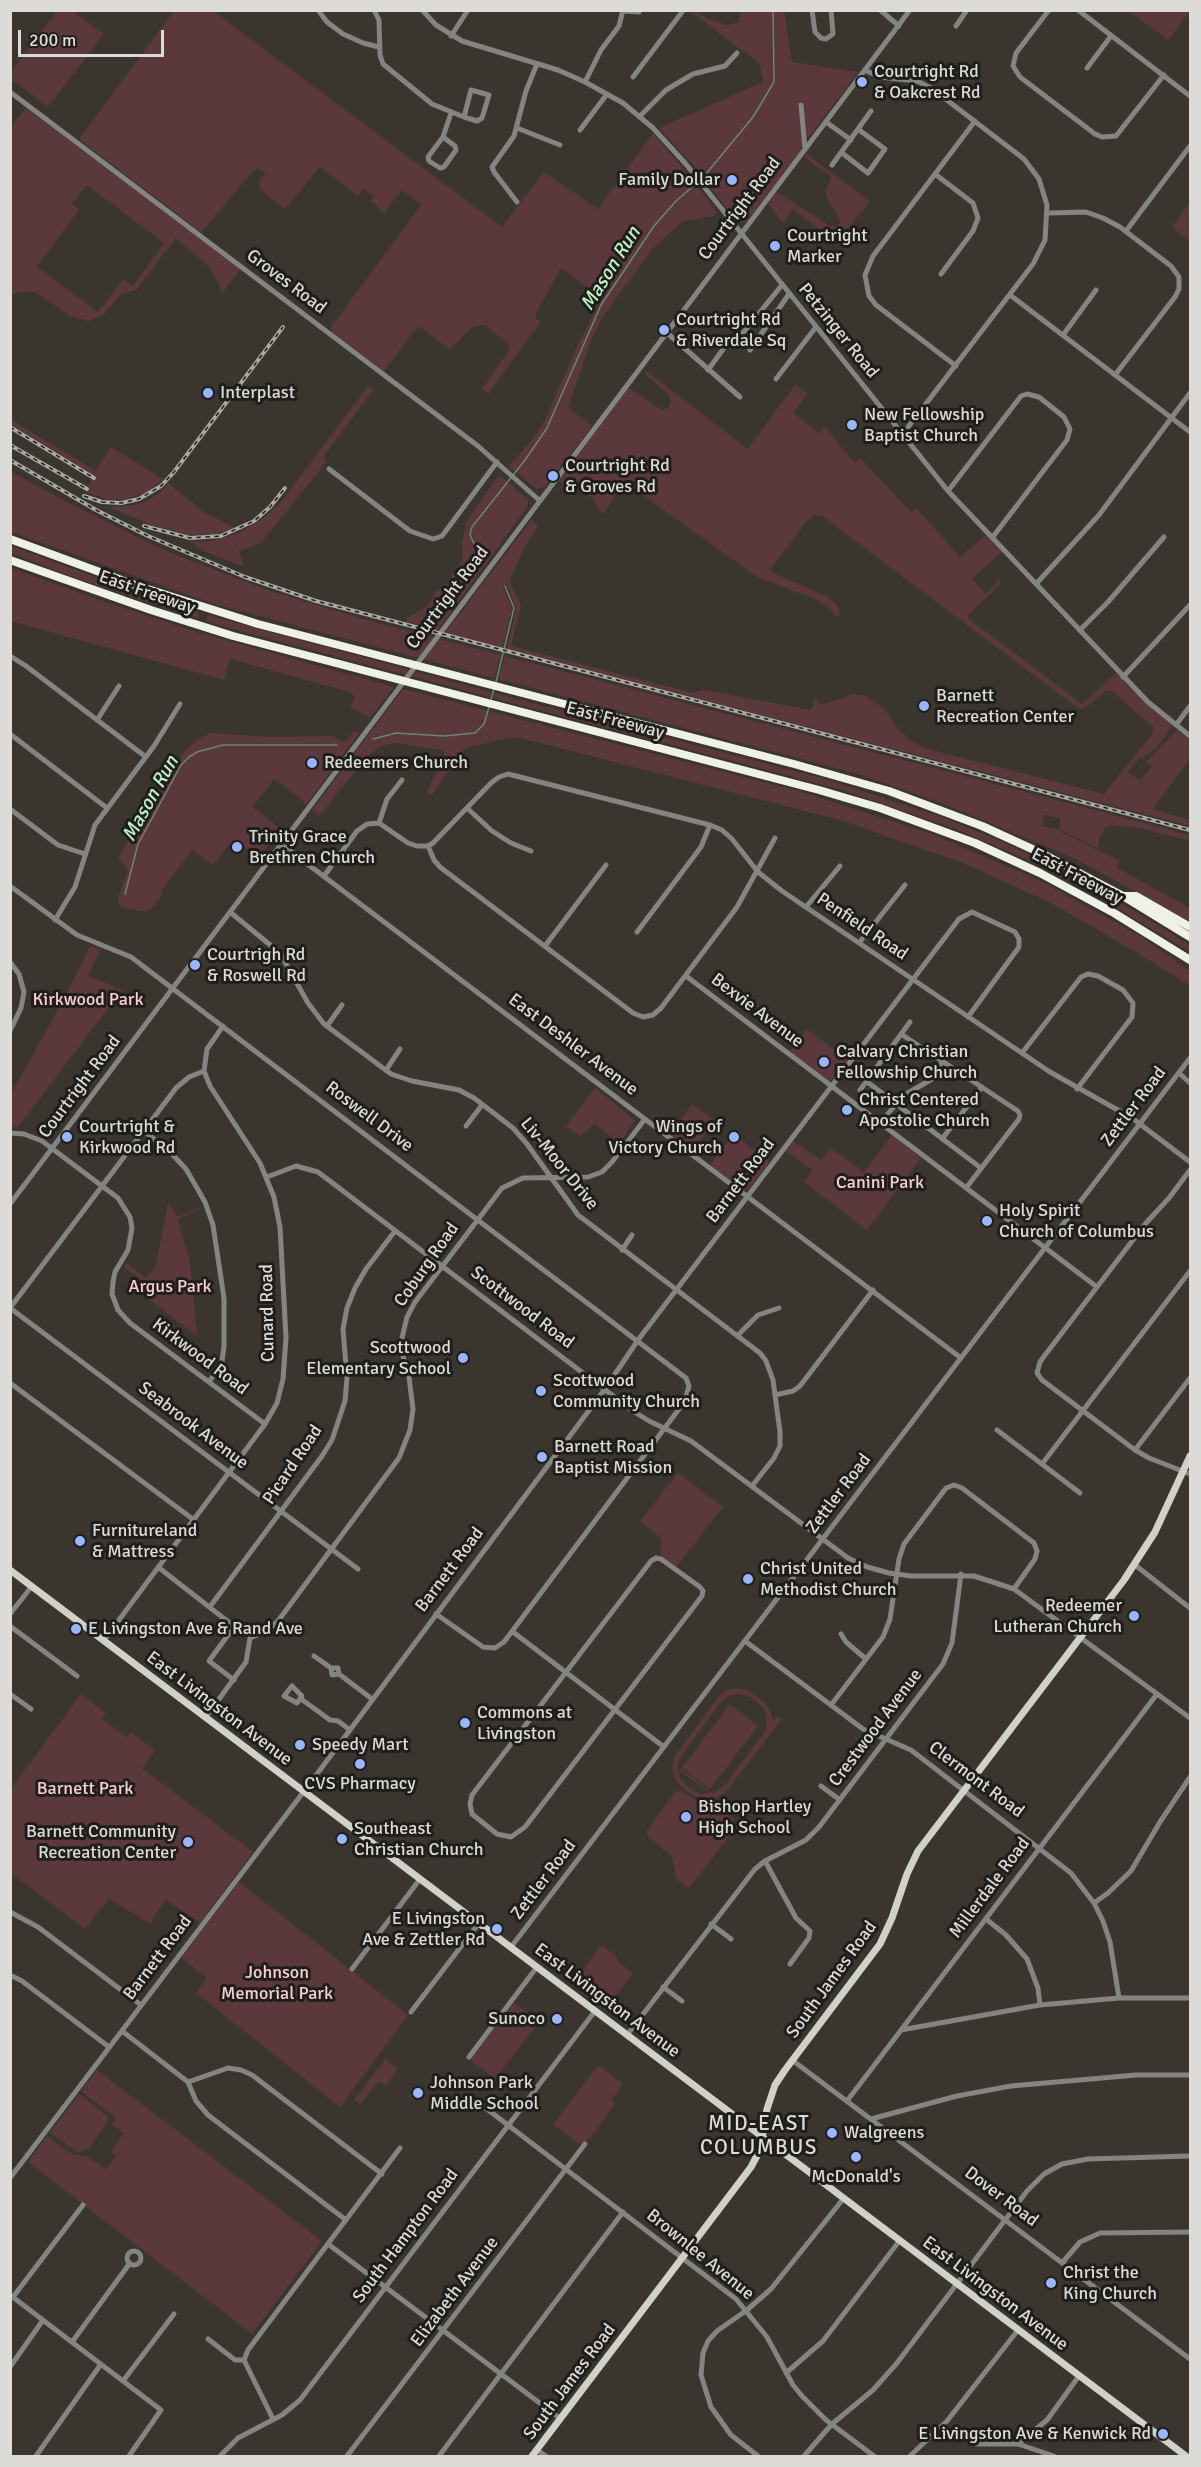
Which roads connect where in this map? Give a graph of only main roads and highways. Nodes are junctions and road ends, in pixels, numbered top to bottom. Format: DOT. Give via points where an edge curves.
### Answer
graph roads {
  1 [pos="10,539"];
  2 [pos="10,560"];
  3 [pos="1123,896"];
  4 [pos="1191,927"];
  5 [pos="1191,937"];
  6 [pos="1191,960"];
  7 [pos="1191,1456"];
  8 [pos="10,1570"];
  9 [pos="762,2135"];
  10 [pos="532,2457"];
  11 [pos="1186,2457"];
  1 -- 3 [label="highway, East Freeway" via="204,608 889,791 1014,840"];
  2 -- 6 [label="highway, East Freeway" via="199,626 849,798 1007,857 1066,886"];
  3 -- 4 [label="highway" via="1136,896"];
  3 -- 5 [label="highway, East Freeway"];
  7 -- 9 [label="main road, South James Road" via="1135,1565 913,1860 876,1950 780,2078 770,2097"];
  8 -- 9 [label="main road, East Livingston Avenue"];
  9 -- 10 [label="main road, South James Road" via="751,2167"];
  9 -- 11 [label="main road, East Livingston Avenue"];
}
